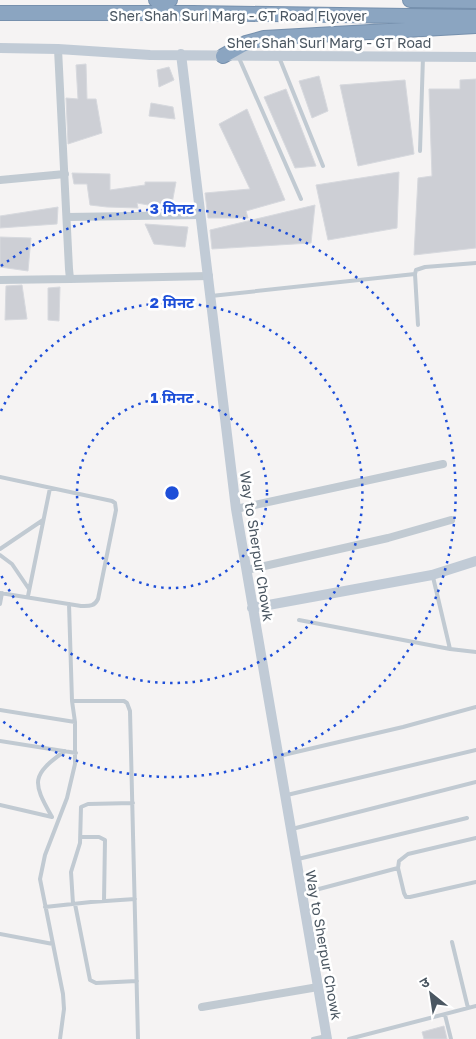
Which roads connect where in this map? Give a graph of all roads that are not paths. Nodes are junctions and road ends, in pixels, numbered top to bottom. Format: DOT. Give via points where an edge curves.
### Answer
graph roads {
  1 [pos="156,0"];
  2 [pos="170,0"];
  3 [pos="410,0"];
  4 [pos="476,0"];
  5 [pos="0,13"];
  6 [pos="476,17"];
  7 [pos="476,26"];
  8 [pos="0,48"];
  9 [pos="58,49"];
  10 [pos="181,54"];
  11 [pos="223,56"];
  12 [pos="238,56"];
  13 [pos="279,56"];
  14 [pos="423,57"];
  15 [pos="476,57"];
  16 [pos="420,151"];
  17 [pos="323,166"];
  18 [pos="65,174"];
  19 [pos="0,180"];
  20 [pos="301,199"];
  21 [pos="200,214"];
  22 [pos="67,218"];
  23 [pos="476,263"];
  24 [pos="415,274"];
  25 [pos="208,276"];
  26 [pos="70,279"];
  27 [pos="0,280"];
  28 [pos="211,296"];
  29 [pos="418,325"];
  30 [pos="443,464"];
  31 [pos="0,477"];
  32 [pos="50,488"];
  33 [pos="236,509"];
  34 [pos="44,520"];
  35 [pos="451,520"];
  36 [pos="0,549"];
  37 [pos="0,556"];
  38 [pos="476,561"];
  39 [pos="247,570"];
  40 [pos="432,575"];
  41 [pos="30,590"];
  42 [pos="1,593"];
  43 [pos="28,596"];
  44 [pos="0,604"];
  45 [pos="68,604"];
  46 [pos="252,608"];
  47 [pos="299,620"];
  48 [pos="450,649"];
  49 [pos="476,652"];
  50 [pos="72,701"];
  51 [pos="476,707"];
  52 [pos="0,710"];
  53 [pos="75,722"];
  54 [pos="0,741"];
  55 [pos="476,750"];
  56 [pos="65,751"];
  57 [pos="76,753"];
  58 [pos="278,756"];
  59 [pos="476,782"];
  60 [pos="285,796"];
  61 [pos="133,803"];
  62 [pos="0,805"];
  63 [pos="52,817"];
  64 [pos="59,818"];
  65 [pos="467,818"];
  66 [pos="291,830"];
  67 [pos="80,837"];
  68 [pos="476,838"];
  69 [pos="296,860"];
  70 [pos="398,868"];
  71 [pos="476,882"];
  72 [pos="302,893"];
  73 [pos="135,899"];
  74 [pos="104,901"];
  75 [pos="74,904"];
  76 [pos="45,907"];
  77 [pos="0,934"];
  78 [pos="452,942"];
  79 [pos="53,944"];
  80 [pos="136,981"];
  81 [pos="318,987"];
  82 [pos="476,1006"];
  83 [pos="202,1007"];
  84 [pos="468,1008"];
  85 [pos="445,1014"];
  86 [pos="326,1038"];
  87 [pos="60,1039"];
  88 [pos="138,1039"];
  89 [pos="313,1039"];
  90 [pos="350,1039"];
  91 [pos="451,1039"];
  1 -- 2 [label="highway, Sher Shah Suri Marg - GT Road Flyover"];
  3 -- 4 [label="highway"];
  5 -- 6 [label="highway, Sher Shah Suri Marg - GT Road Flyover"];
  7 -- 11 [label="highway" via="264,38 246,43"];
  8 -- 9 [label="street, Sher Shah Suri Marg - GT Road"];
  9 -- 10 [label="street, Sher Shah Suri Marg - GT Road"];
  9 -- 18 [label="street"];
  10 -- 11 [label="street, Sher Shah Suri Marg - GT Road"];
  10 -- 21 [label="street, Way to Sherpur Chowk"];
  11 -- 12 [label="street, Sher Shah Suri Marg - GT Road"];
  12 -- 13 [label="street, Sher Shah Suri Marg - GT Road"];
  12 -- 20 [label="lane"];
  13 -- 14 [label="street, Sher Shah Suri Marg - GT Road"];
  13 -- 17 [label="lane"];
  14 -- 15 [label="street, Sher Shah Suri Marg - GT Road"];
  14 -- 16 [label="lane"];
  18 -- 19 [label="street"];
  18 -- 22 [label="street"];
  21 -- 22 [label="street"];
  21 -- 25 [label="street, Way to Sherpur Chowk"];
  22 -- 26 [label="street"];
  23 -- 24 [label="lane" via="420,268"];
  24 -- 28 [label="lane"];
  24 -- 29 [label="lane"];
  25 -- 26 [label="street"];
  25 -- 28 [label="street, Way to Sherpur Chowk"];
  26 -- 27 [label="street"];
  28 -- 33 [label="street, Way to Sherpur Chowk"];
  30 -- 33 [label="street"];
  31 -- 32 [label="lane"];
  32 -- 34 [label="lane"];
  32 -- 45 [label="lane" via="112,501 116,506 98,599 91,606"];
  33 -- 39 [label="street, Way to Sherpur Chowk"];
  34 -- 36 [label="lane"];
  34 -- 41 [label="lane"];
  35 -- 39 [label="street"];
  37 -- 41 [label="lane" via="12,564"];
  38 -- 40 [label="street"];
  39 -- 46 [label="street, Way to Sherpur Chowk"];
  40 -- 46 [label="street"];
  40 -- 48 [label="lane"];
  41 -- 43 [label="lane"];
  42 -- 43 [label="lane"];
  42 -- 44 [label="lane"];
  43 -- 45 [label="lane"];
  45 -- 50 [label="lane"];
  46 -- 58 [label="street, Way to Sherpur Chowk"];
  47 -- 48 [label="lane"];
  48 -- 49 [label="lane"];
  50 -- 53 [label="lane"];
  50 -- 61 [label="lane" via="124,700 129,705"];
  51 -- 58 [label="lane"];
  52 -- 53 [label="lane"];
  53 -- 57 [label="lane"];
  54 -- 56 [label="lane"];
  55 -- 60 [label="lane"];
  56 -- 57 [label="lane"];
  56 -- 63 [label="lane" via="47,764 38,777 39,793"];
  57 -- 64 [label="lane" via="73,778"];
  58 -- 60 [label="street, Way to Sherpur Chowk"];
  59 -- 66 [label="lane"];
  60 -- 66 [label="street, Way to Sherpur Chowk"];
  61 -- 67 [label="lane" via="84,805 80,811"];
  61 -- 73 [label="lane"];
  62 -- 63 [label="lane"];
  63 -- 64 [label="lane"];
  64 -- 76 [label="lane" via="41,870 40,886"];
  65 -- 69 [label="lane"];
  66 -- 69 [label="street, Way to Sherpur Chowk"];
  67 -- 74 [label="lane" via="105,840"];
  67 -- 75 [label="lane" via="71,872"];
  68 -- 70 [label="lane" via="408,854 399,861"];
  69 -- 72 [label="street, Way to Sherpur Chowk"];
  70 -- 71 [label="lane" via="406,897"];
  70 -- 72 [label="lane"];
  72 -- 81 [label="street, Way to Sherpur Chowk"];
  73 -- 74 [label="lane"];
  73 -- 80 [label="lane"];
  74 -- 75 [label="lane"];
  75 -- 76 [label="lane"];
  75 -- 80 [label="lane" via="90,980 96,983"];
  76 -- 79 [label="lane"];
  77 -- 79 [label="lane"];
  78 -- 84 [label="lane"];
  79 -- 87 [label="lane" via="63,994"];
  80 -- 88 [label="lane"];
  81 -- 83 [label="street"];
  81 -- 86 [label="street, Way to Sherpur Chowk"];
  82 -- 84 [label="lane"];
  84 -- 85 [label="lane"];
  85 -- 90 [label="lane"];
  85 -- 91 [label="lane"];
  86 -- 89 [label="lane"];
}
